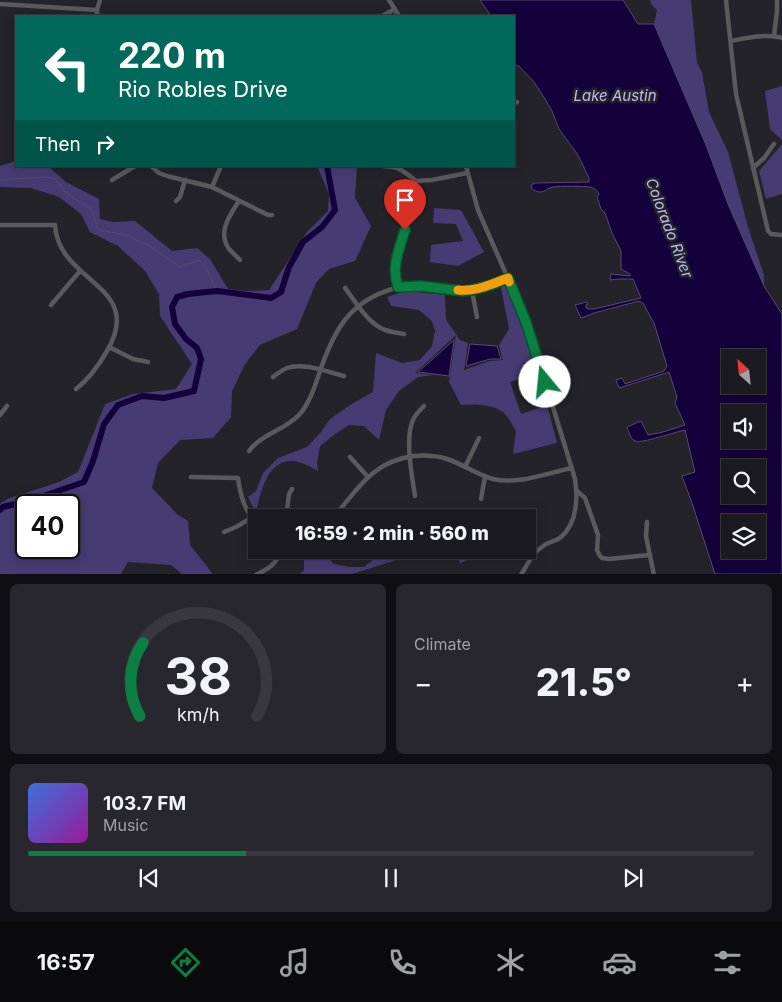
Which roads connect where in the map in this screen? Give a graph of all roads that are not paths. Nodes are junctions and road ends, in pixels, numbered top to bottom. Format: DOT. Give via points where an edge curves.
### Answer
graph roads {
  1 [pos="100,0"];
  2 [pos="389,0"];
  3 [pos="726,0"];
  4 [pos="777,0"];
  5 [pos="0,4"];
  6 [pos="394,9"];
  7 [pos="96,10"];
  8 [pos="97,15"];
  9 [pos="384,15"];
  10 [pos="398,15"];
  11 [pos="774,36"];
  12 [pos="782,38"];
  13 [pos="731,41"];
  14 [pos="774,144"];
  15 [pos="133,167"];
  16 [pos="152,167"];
  17 [pos="220,167"];
  18 [pos="395,167"];
  19 [pos="466,167"];
  20 [pos="753,168"];
  21 [pos="467,173"];
  22 [pos="112,180"];
  23 [pos="185,180"];
  24 [pos="212,188"];
  25 [pos="176,200"];
  26 [pos="239,201"];
  27 [pos="272,215"];
  28 [pos="0,225"];
  29 [pos="405,230"];
  30 [pos="782,235"];
  31 [pos="240,260"];
  32 [pos="80,271"];
  33 [pos="508,278"];
  34 [pos="398,287"];
  35 [pos="345,288"];
  36 [pos="472,290"];
  37 [pos="51,305"];
  38 [pos="359,306"];
  39 [pos="477,317"];
  40 [pos="404,334"];
  41 [pos="109,347"];
  42 [pos="148,362"];
  43 [pos="320,369"];
  44 [pos="273,376"];
  45 [pos="344,376"];
  46 [pos="76,389"];
  47 [pos="7,406"];
  48 [pos="424,406"];
  49 [pos="0,415"];
  50 [pos="479,438"];
  51 [pos="249,450"];
  52 [pos="410,456"];
  53 [pos="350,457"];
  54 [pos="465,467"];
  55 [pos="572,468"];
  56 [pos="192,477"];
  57 [pos="368,477"];
  58 [pos="485,477"];
  59 [pos="292,489"];
  60 [pos="577,491"];
  61 [pos="414,496"];
  62 [pos="481,499"];
  63 [pos="288,509"];
  64 [pos="341,509"];
  65 [pos="248,511"];
  66 [pos="248,520"];
  67 [pos="647,522"];
  68 [pos="224,532"];
  69 [pos="649,555"];
  70 [pos="277,559"];
  71 [pos="256,574"];
  72 [pos="521,574"];
  73 [pos="654,574"];
  1 -- 7 [label="street"];
  2 -- 6 [label="street"];
  3 -- 13 [label="street"];
  4 -- 11 [label="street"];
  5 -- 7 [label="street"];
  6 -- 9 [label="street"];
  6 -- 10 [label="street"];
  7 -- 8 [label="street"];
  11 -- 12 [label="street"];
  11 -- 13 [label="street"];
  13 -- 20 [label="street" via="736,94"];
  14 -- 20 [label="street"];
  15 -- 22 [label="street"];
  16 -- 23 [label="street" via="159,173"];
  17 -- 24 [label="street"];
  18 -- 21 [label="street" via="416,181"];
  19 -- 21 [label="street"];
  20 -- 30 [label="street" via="768,231"];
  21 -- 33 [label="street" via="478,210"];
  23 -- 24 [label="street"];
  23 -- 25 [label="street"];
  24 -- 26 [label="street"];
  26 -- 27 [label="street"];
  26 -- 31 [label="street" via="228,218 225,237 229,248"];
  28 -- 32 [label="street" via="55,225 61,249"];
  29 -- 34 [label="street" via="395,265"];
  32 -- 37 [label="street"];
  32 -- 41 [label="street" via="114,304 118,319"];
  33 -- 36 [label="street"];
  33 -- 55 [label="street" via="526,322"];
  34 -- 36 [label="street"];
  34 -- 38 [label="street"];
  35 -- 38 [label="street"];
  36 -- 39 [label="street"];
  38 -- 40 [label="street" via="380,327"];
  38 -- 43 [label="street" via="335,333"];
  41 -- 42 [label="street" via="133,359"];
  41 -- 46 [label="street" via="102,360"];
  43 -- 44 [label="street" via="290,367"];
  43 -- 45 [label="street"];
  43 -- 51 [label="street" via="310,398 299,415"];
  47 -- 49 [label="street"];
  48 -- 52 [label="street" via="412,424"];
  50 -- 54 [label="street"];
  52 -- 54 [label="street" via="432,455"];
  52 -- 57 [label="street" via="387,463"];
  52 -- 61 [label="street"];
  53 -- 57 [label="street"];
  54 -- 58 [label="street"];
  55 -- 58 [label="street" via="524,479"];
  55 -- 60 [label="street"];
  56 -- 65 [label="street" via="238,478"];
  57 -- 64 [label="street"];
  58 -- 62 [label="street"];
  59 -- 63 [label="street"];
  60 -- 69 [label="street" via="586,498 598,535 597,550 602,558"];
  60 -- 72 [label="street" via="569,527 559,538 535,553"];
  66 -- 68 [label="street"];
  67 -- 69 [label="street"];
  69 -- 73 [label="street"];
  70 -- 71 [label="street" via="268,569"];
}
